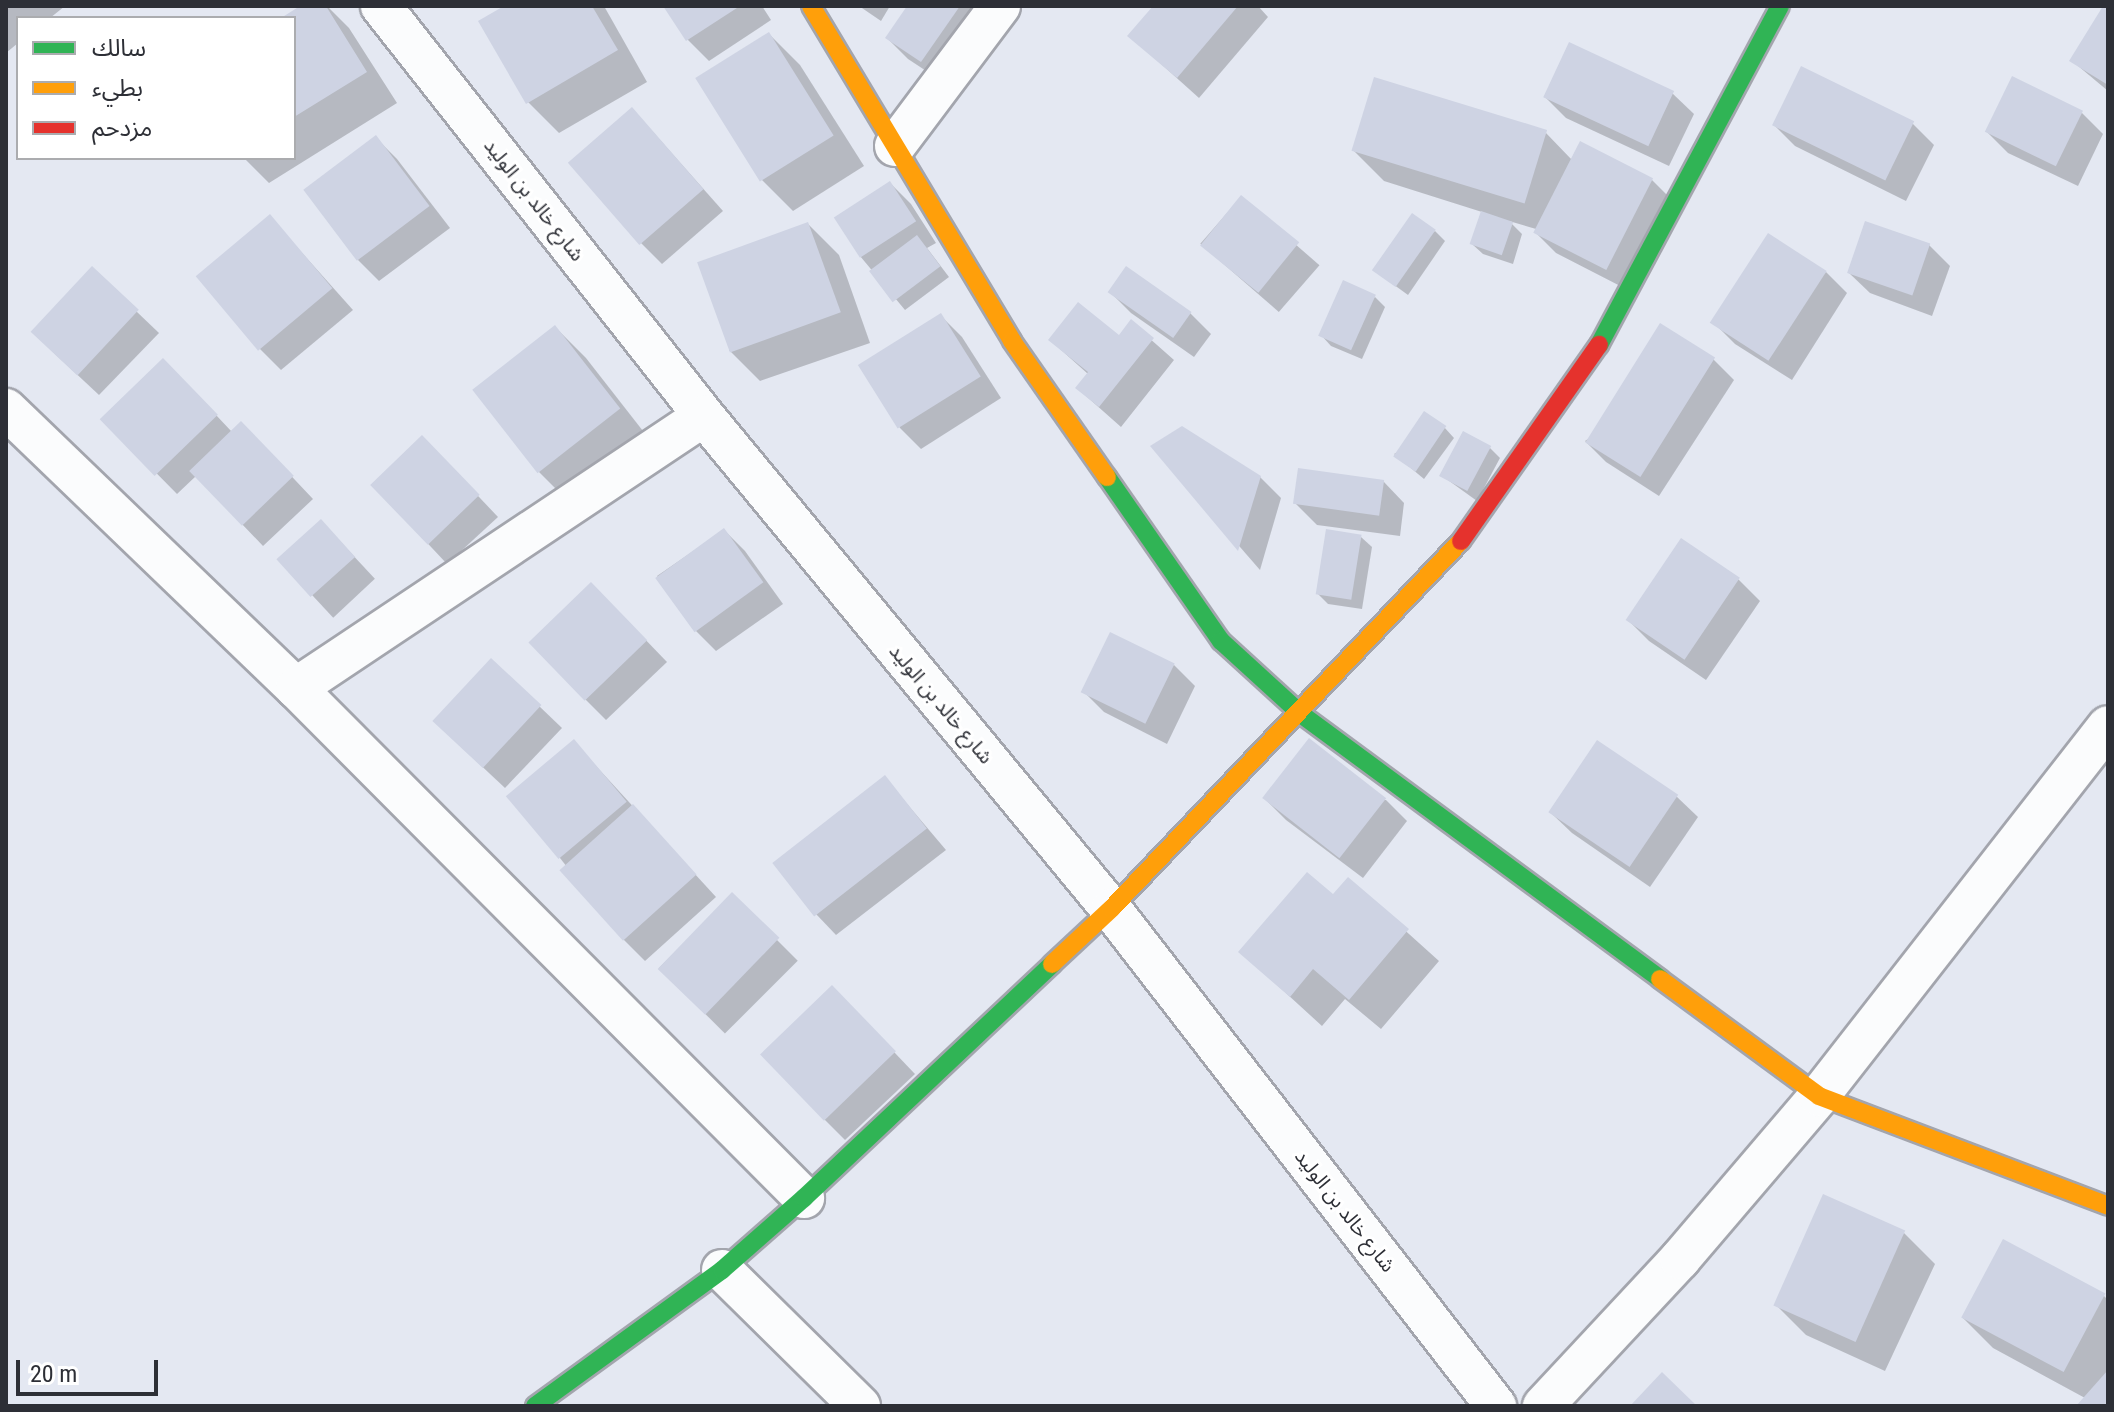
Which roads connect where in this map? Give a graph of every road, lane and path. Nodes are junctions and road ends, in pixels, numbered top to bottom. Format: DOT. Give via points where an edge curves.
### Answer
graph roads {
  1 [pos="381,6"];
  2 [pos="811,6"];
  3 [pos="1000,6"];
  4 [pos="1780,6"];
  5 [pos="895,146"];
  6 [pos="6,409"];
  7 [pos="704,416"];
  8 [pos="296,688"];
  9 [pos="1301,714"];
  10 [pos="2108,726"];
  11 [pos="1111,909"];
  12 [pos="1819,1096"];
  13 [pos="804,1198"];
  14 [pos="2108,1206"];
  15 [pos="722,1270"];
  16 [pos="535,1406"];
  17 [pos="860,1406"];
  18 [pos="1496,1406"];
  19 [pos="1543,1406"];
  1 -- 7 [label="street, شارع خالد بن الوليد"];
  2 -- 5 [label="street"];
  3 -- 5 [label="street"];
  4 -- 9 [label="street" via="1592,358 1455,550"];
  5 -- 9 [label="street" via="1012,341 1221,641"];
  6 -- 8 [label="street"];
  7 -- 8 [label="street"];
  7 -- 11 [label="street, شارع خالد بن الوليد"];
  8 -- 13 [label="street"];
  9 -- 11 [label="street"];
  9 -- 12 [label="street"];
  10 -- 12 [label="street"];
  11 -- 13 [label="street"];
  11 -- 18 [label="street, شارع خالد بن الوليد"];
  12 -- 14 [label="street"];
  12 -- 19 [label="street" via="1680,1259"];
  13 -- 15 [label="street"];
  15 -- 16 [label="street"];
  15 -- 17 [label="street"];
}
